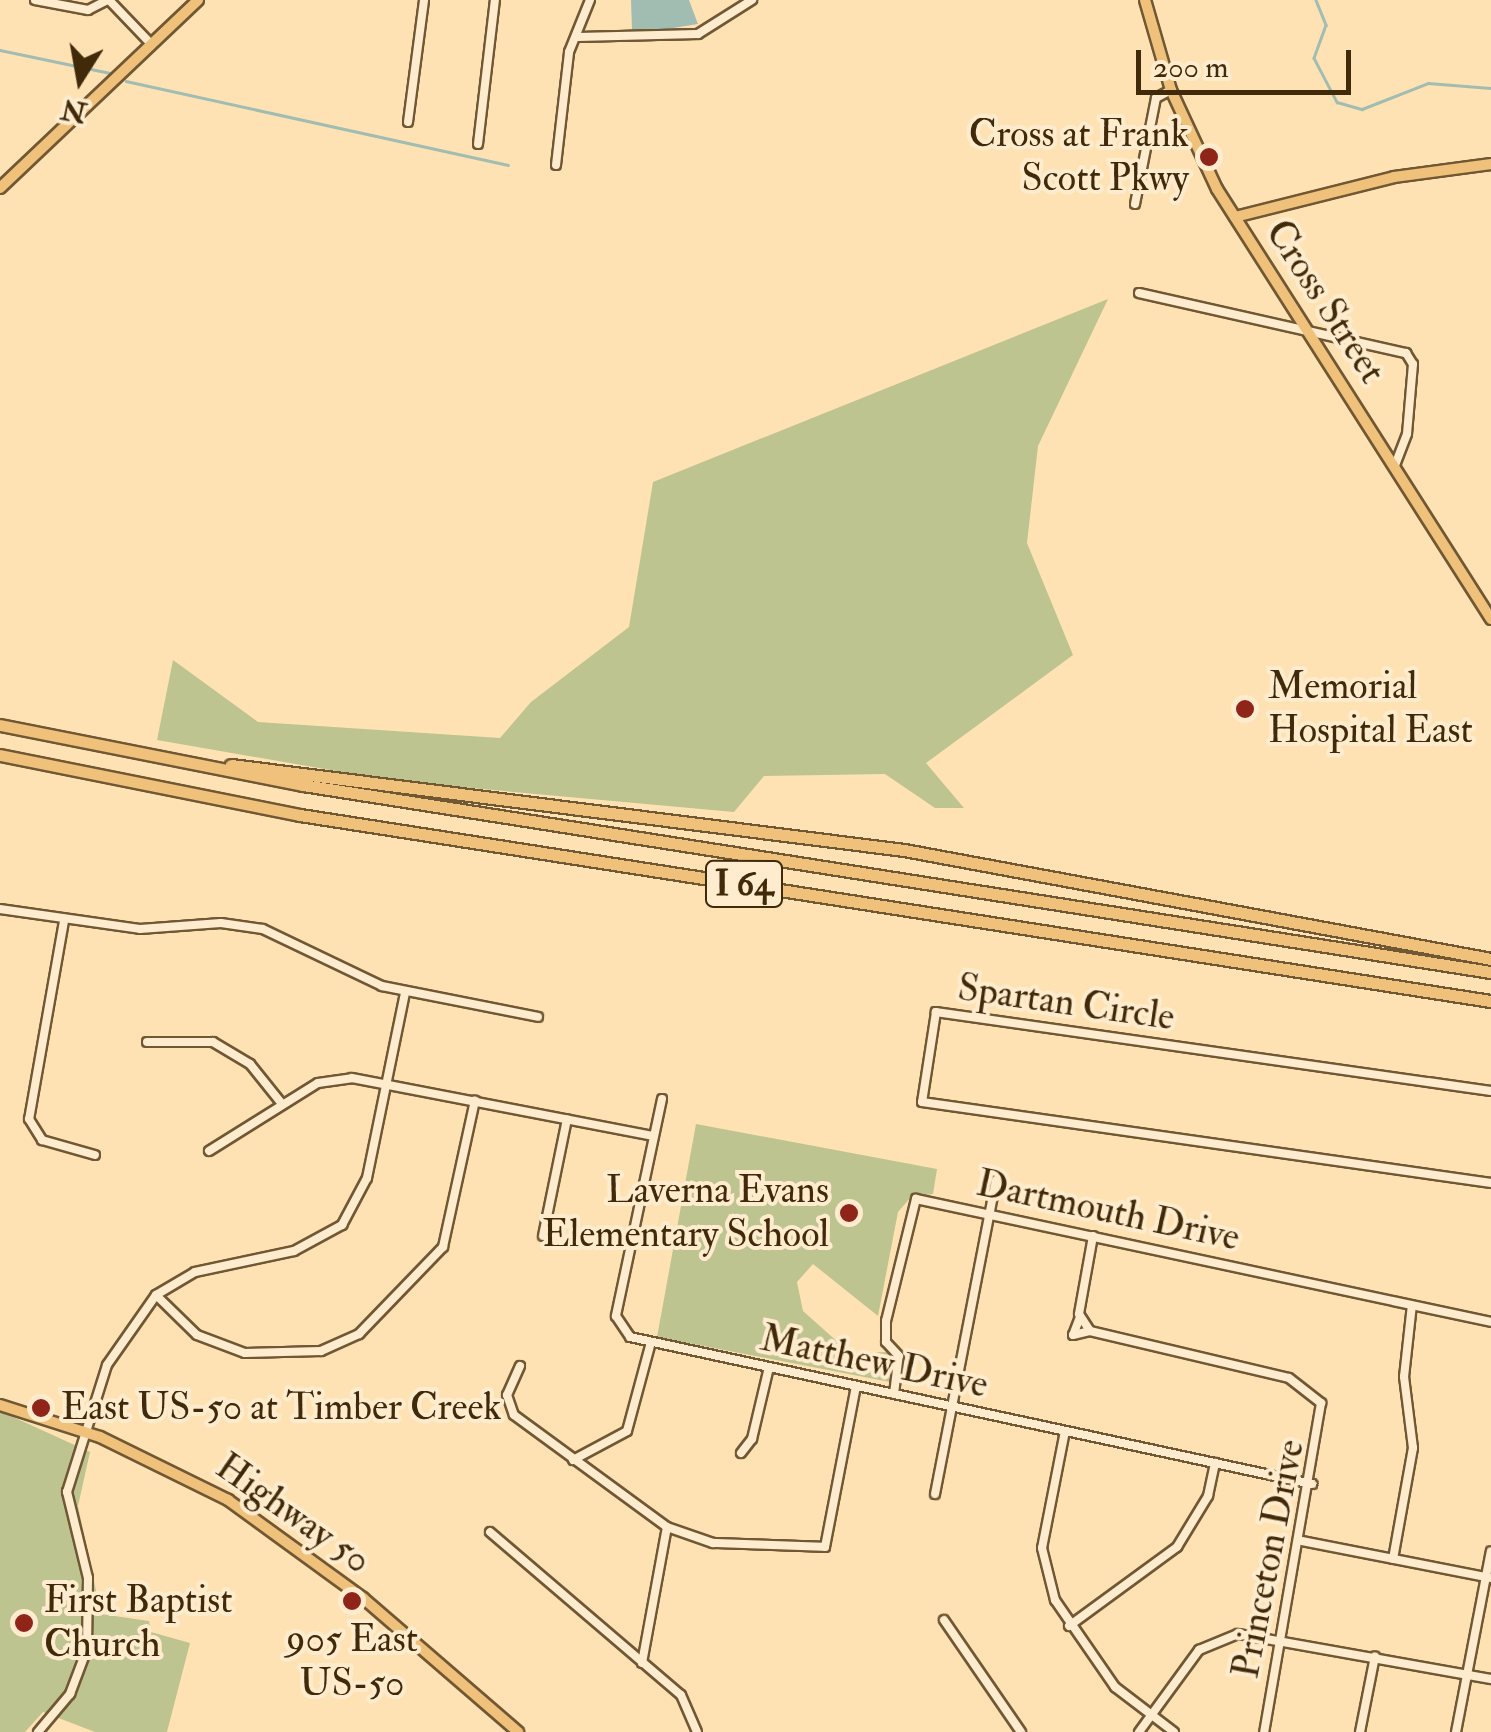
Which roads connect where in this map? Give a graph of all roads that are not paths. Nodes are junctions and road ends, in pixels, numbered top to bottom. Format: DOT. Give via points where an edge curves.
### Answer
graph roads {
  1 [pos="34,0"];
  2 [pos="108,0"];
  3 [pos="198,0"];
  4 [pos="424,0"];
  5 [pos="494,0"];
  6 [pos="590,0"];
  7 [pos="752,0"];
  8 [pos="1145,0"];
  9 [pos="578,37"];
  10 [pos="151,44"];
  11 [pos="1171,90"];
  12 [pos="408,122"];
  13 [pos="478,144"];
  14 [pos="1491,164"];
  15 [pos="556,165"];
  16 [pos="0,188"];
  17 [pos="1135,204"];
  18 [pos="1235,216"];
  19 [pos="1139,294"];
  20 [pos="1307,330"];
  21 [pos="1395,464"];
  22 [pos="1491,620"];
  23 [pos="0,725"];
  24 [pos="0,755"];
  25 [pos="153,759"];
  26 [pos="0,909"];
  27 [pos="64,920"];
  28 [pos="1491,959"];
  29 [pos="1491,972"];
  30 [pos="404,993"];
  31 [pos="1491,1001"];
  32 [pos="538,1017"];
  33 [pos="147,1042"];
  34 [pos="386,1083"];
  35 [pos="1491,1091"];
  36 [pos="662,1099"];
  37 [pos="475,1100"];
  38 [pos="282,1104"];
  39 [pos="567,1119"];
  40 [pos="652,1136"];
  41 [pos="209,1151"];
  42 [pos="95,1155"];
  43 [pos="996,1180"];
  44 [pos="1491,1183"];
  45 [pos="990,1214"];
  46 [pos="543,1236"];
  47 [pos="1093,1236"];
  48 [pos="156,1296"];
  49 [pos="1412,1305"];
  50 [pos="1080,1316"];
  51 [pos="1491,1322"];
  52 [pos="1090,1331"];
  53 [pos="651,1342"];
  54 [pos="520,1366"];
  55 [pos="769,1367"];
  56 [pos="856,1386"];
  57 [pos="894,1394"];
  58 [pos="0,1405"];
  59 [pos="952,1406"];
  60 [pos="83,1431"];
  61 [pos="1065,1431"];
  62 [pos="741,1453"];
  63 [pos="573,1460"];
  64 [pos="1215,1463"];
  65 [pos="1312,1484"];
  66 [pos="935,1494"];
  67 [pos="668,1528"];
  68 [pos="490,1532"];
  69 [pos="1302,1541"];
  70 [pos="1491,1551"];
  71 [pos="1394,1559"];
  72 [pos="1488,1577"];
  73 [pos="944,1620"];
  74 [pos="1068,1626"];
  75 [pos="1284,1637"];
  76 [pos="1375,1656"];
  77 [pos="642,1663"];
  78 [pos="1466,1675"];
  79 [pos="1491,1680"];
  80 [pos="1148,1718"];
  81 [pos="38,1732"];
  82 [pos="518,1732"];
  83 [pos="697,1732"];
  84 [pos="1022,1732"];
  85 [pos="1139,1732"];
  86 [pos="1174,1732"];
  87 [pos="1264,1732"];
  88 [pos="1360,1732"];
  89 [pos="1456,1732"];
  1 -- 2 [label="street" via="88,10"];
  2 -- 10 [label="street"];
  3 -- 10 [label="main road"];
  4 -- 12 [label="street"];
  5 -- 13 [label="street"];
  6 -- 9 [label="street"];
  7 -- 9 [label="street" via="698,34"];
  8 -- 11 [label="main road, Cross Street"];
  9 -- 15 [label="street"];
  10 -- 16 [label="main road"];
  11 -- 17 [label="street" via="1155,103"];
  11 -- 18 [label="main road, Cross Street"];
  14 -- 18 [label="main road" via="1394,177"];
  18 -- 20 [label="main road, Cross Street"];
  19 -- 20 [label="street"];
  20 -- 21 [label="main road, Cross Street"];
  20 -- 21 [label="street" via="1409,357 1406,452"];
  21 -- 22 [label="main road, Cross Street"];
  23 -- 25 [label="highway, I 64"];
  24 -- 31 [label="highway, I 64" via="300,814"];
  25 -- 28 [label="highway" via="904,850"];
  25 -- 29 [label="highway, I 64"];
  26 -- 27 [label="street"];
  27 -- 30 [label="street" via="263,929"];
  27 -- 42 [label="street" via="29,1119 42,1140"];
  30 -- 32 [label="street"];
  30 -- 34 [label="street"];
  33 -- 38 [label="street" via="213,1042 250,1064"];
  34 -- 37 [label="street"];
  34 -- 38 [label="street" via="334,1079"];
  34 -- 48 [label="street" via="367,1178 342,1225 294,1251 195,1272"];
  35 -- 44 [label="street, Spartan Circle" via="936,1012 922,1102"];
  36 -- 40 [label="street"];
  37 -- 39 [label="street"];
  37 -- 48 [label="street" via="443,1247 359,1334 321,1351 245,1353 196,1335"];
  38 -- 41 [label="street"];
  39 -- 40 [label="street"];
  39 -- 46 [label="street"];
  40 -- 53 [label="street, Matthew Drive" via="616,1316 625,1332"];
  43 -- 45 [label="street"];
  45 -- 47 [label="street, Dartmouth Drive"];
  45 -- 57 [label="street, Dartmouth Drive" via="911,1201 886,1321 886,1342 899,1356"];
  45 -- 59 [label="street"];
  47 -- 49 [label="street, Dartmouth Drive"];
  47 -- 50 [label="street"];
  48 -- 60 [label="street" via="124,1330"];
  49 -- 51 [label="street, Dartmouth Drive"];
  49 -- 71 [label="street" via="1404,1377 1413,1448"];
  50 -- 52 [label="street"];
  50 -- 52 [label="street" via="1072,1335"];
  52 -- 65 [label="street, Princeton Drive" via="1304,1384 1323,1411"];
  53 -- 55 [label="street, Matthew Drive"];
  53 -- 63 [label="street" via="627,1432"];
  54 -- 63 [label="street" via="507,1395 514,1416"];
  55 -- 56 [label="street, Matthew Drive"];
  55 -- 62 [label="street"];
  56 -- 57 [label="street, Matthew Drive"];
  56 -- 67 [label="street" via="825,1547 713,1543"];
  57 -- 59 [label="street, Matthew Drive"];
  58 -- 60 [label="main road, Highway 50"];
  59 -- 61 [label="street, Matthew Drive"];
  59 -- 66 [label="street"];
  60 -- 81 [label="street" via="67,1492 88,1578 87,1649 70,1694"];
  60 -- 82 [label="main road, Highway 50" via="260,1521"];
  61 -- 64 [label="street, Matthew Drive"];
  61 -- 74 [label="street" via="1042,1548"];
  63 -- 67 [label="street"];
  64 -- 65 [label="street, Matthew Drive"];
  64 -- 74 [label="street" via="1208,1496 1177,1547"];
  65 -- 69 [label="street, Princeton Drive"];
  67 -- 77 [label="street"];
  68 -- 77 [label="street"];
  69 -- 71 [label="street"];
  69 -- 75 [label="street, Princeton Drive"];
  70 -- 72 [label="street"];
  71 -- 72 [label="street"];
  72 -- 78 [label="street"];
  73 -- 84 [label="street"];
  74 -- 80 [label="street"];
  75 -- 76 [label="street"];
  75 -- 80 [label="street" via="1238,1634 1208,1644"];
  75 -- 87 [label="street, Princeton Drive"];
  76 -- 78 [label="street"];
  76 -- 88 [label="street"];
  77 -- 83 [label="street" via="682,1696"];
  78 -- 79 [label="street"];
  78 -- 89 [label="street"];
  80 -- 85 [label="street"];
  80 -- 86 [label="street"];
}
